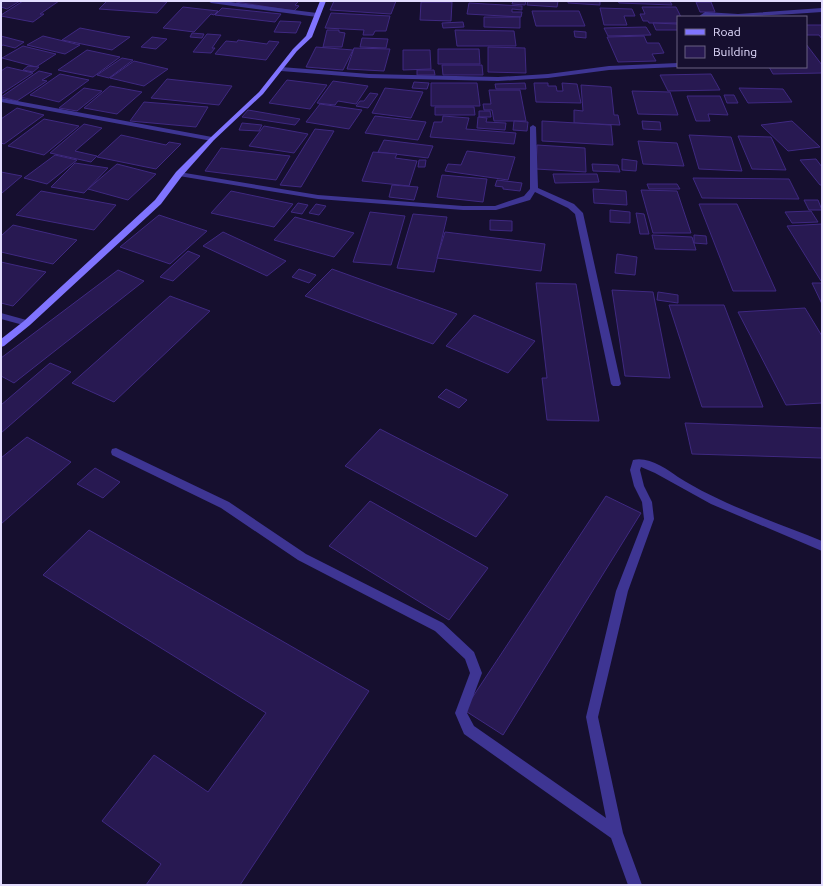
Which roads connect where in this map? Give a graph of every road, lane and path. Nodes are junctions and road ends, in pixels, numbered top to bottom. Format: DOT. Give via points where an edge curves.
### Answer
graph roads {
  1 [pos="211,1"];
  2 [pos="323,1"];
  3 [pos="822,10"];
  4 [pos="317,16"];
  5 [pos="702,16"];
  6 [pos="738,16"];
  7 [pos="738,16"];
  8 [pos="677,65"];
  9 [pos="281,69"];
  10 [pos="1,100"];
  11 [pos="534,127"];
  12 [pos="212,139"];
  13 [pos="179,174"];
  14 [pos="534,189"];
  15 [pos="1,316"];
  16 [pos="27,323"];
  17 [pos="1,344"];
  18 [pos="616,384"];
  19 [pos="116,452"];
  20 [pos="822,546"];
  21 [pos="616,833"];
  22 [pos="635,885"];
  1 -- 4 [label="street"];
  2 -- 4 [label="street"];
  3 -- 6 [label="street"];
  4 -- 9 [label="street" via="309,37"];
  5 -- 7 [label="street"];
  8 -- 9 [label="street" via="608,68 498,79 369,76"];
  9 -- 12 [label="street"];
  10 -- 12 [label="street"];
  11 -- 14 [label="street"];
  12 -- 13 [label="street"];
  13 -- 14 [label="street" via="318,197 463,208 496,208 527,198"];
  13 -- 16 [label="street" via="158,202"];
  14 -- 18 [label="street" via="571,206 579,213"];
  15 -- 16 [label="street"];
  16 -- 17 [label="street"];
  19 -- 21 [label="street" via="225,505 302,556 439,627 470,656 476,673 461,713 469,730"];
  20 -- 21 [label="street" via="702,496 660,471 637,463 635,470 647,502 649,519 622,591 592,717"];
  21 -- 22 [label="street"];
}
